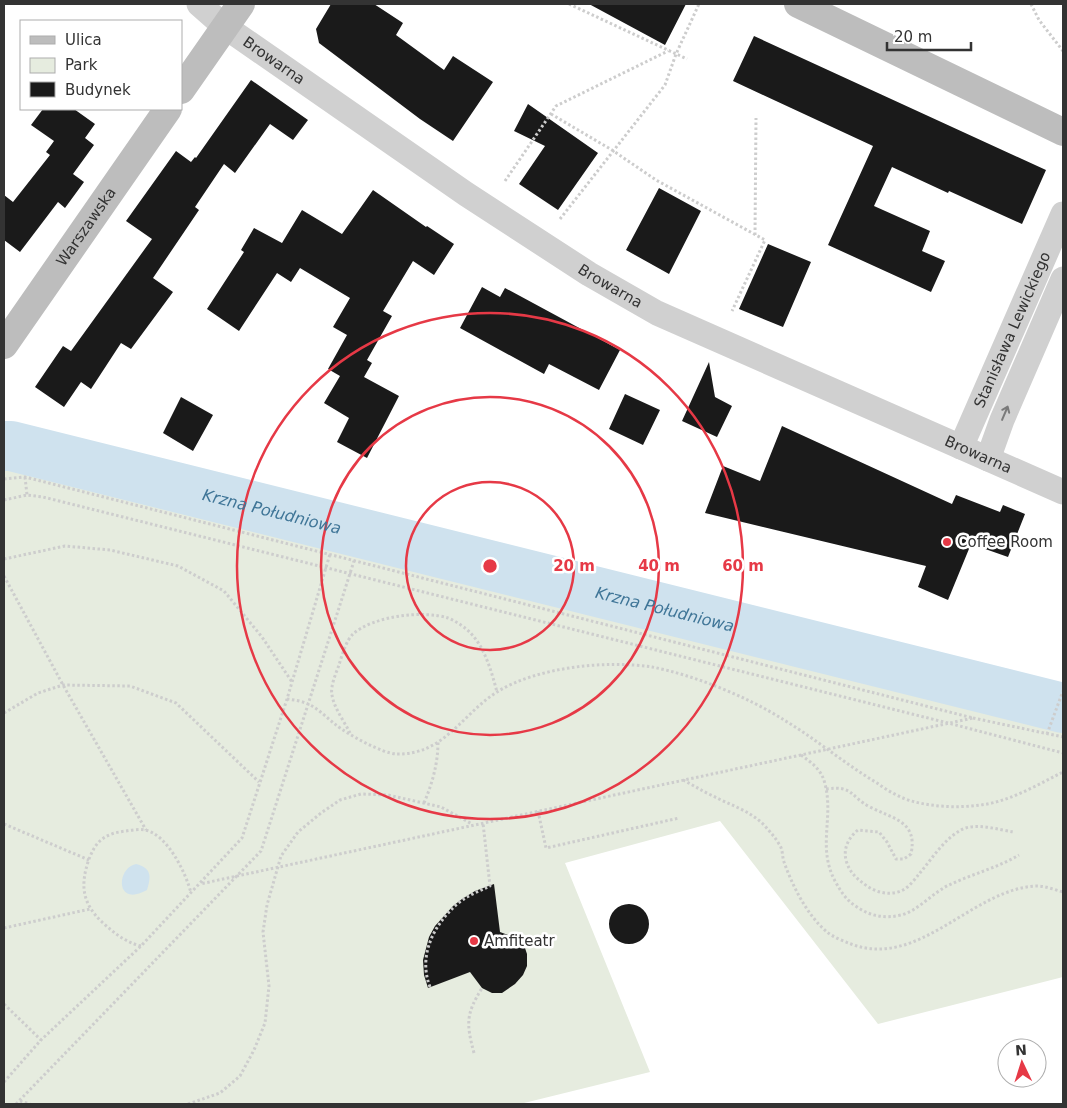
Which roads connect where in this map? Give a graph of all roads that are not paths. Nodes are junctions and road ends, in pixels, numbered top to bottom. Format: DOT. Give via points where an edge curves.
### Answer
graph roads {
  1 [pos="199,4"];
  2 [pos="240,4"];
  3 [pos="798,4"];
  4 [pos="831,11"];
  5 [pos="224,26"];
  6 [pos="182,89"];
  7 [pos="167,110"];
  8 [pos="1063,132"];
  9 [pos="1063,214"];
  10 [pos="1063,279"];
  11 [pos="4,345"];
  12 [pos="962,447"];
  13 [pos="988,459"];
  14 [pos="1063,492"];
  1 -- 5 [label="street, Browarna"];
  2 -- 5 [label="main road"];
  3 -- 4 [label="main road"];
  4 -- 8 [label="main road"];
  5 -- 6 [label="main road"];
  5 -- 12 [label="street, Browarna" via="466,194 657,314"];
  7 -- 11 [label="main road, Warszawska"];
  9 -- 12 [label="street, Stanisława Lewickiego"];
  13 -- 10 [label="street, Stanisława Lewickiego, one-way"];
  12 -- 13 [label="street, Browarna"];
  13 -- 14 [label="street, Browarna"];
}
